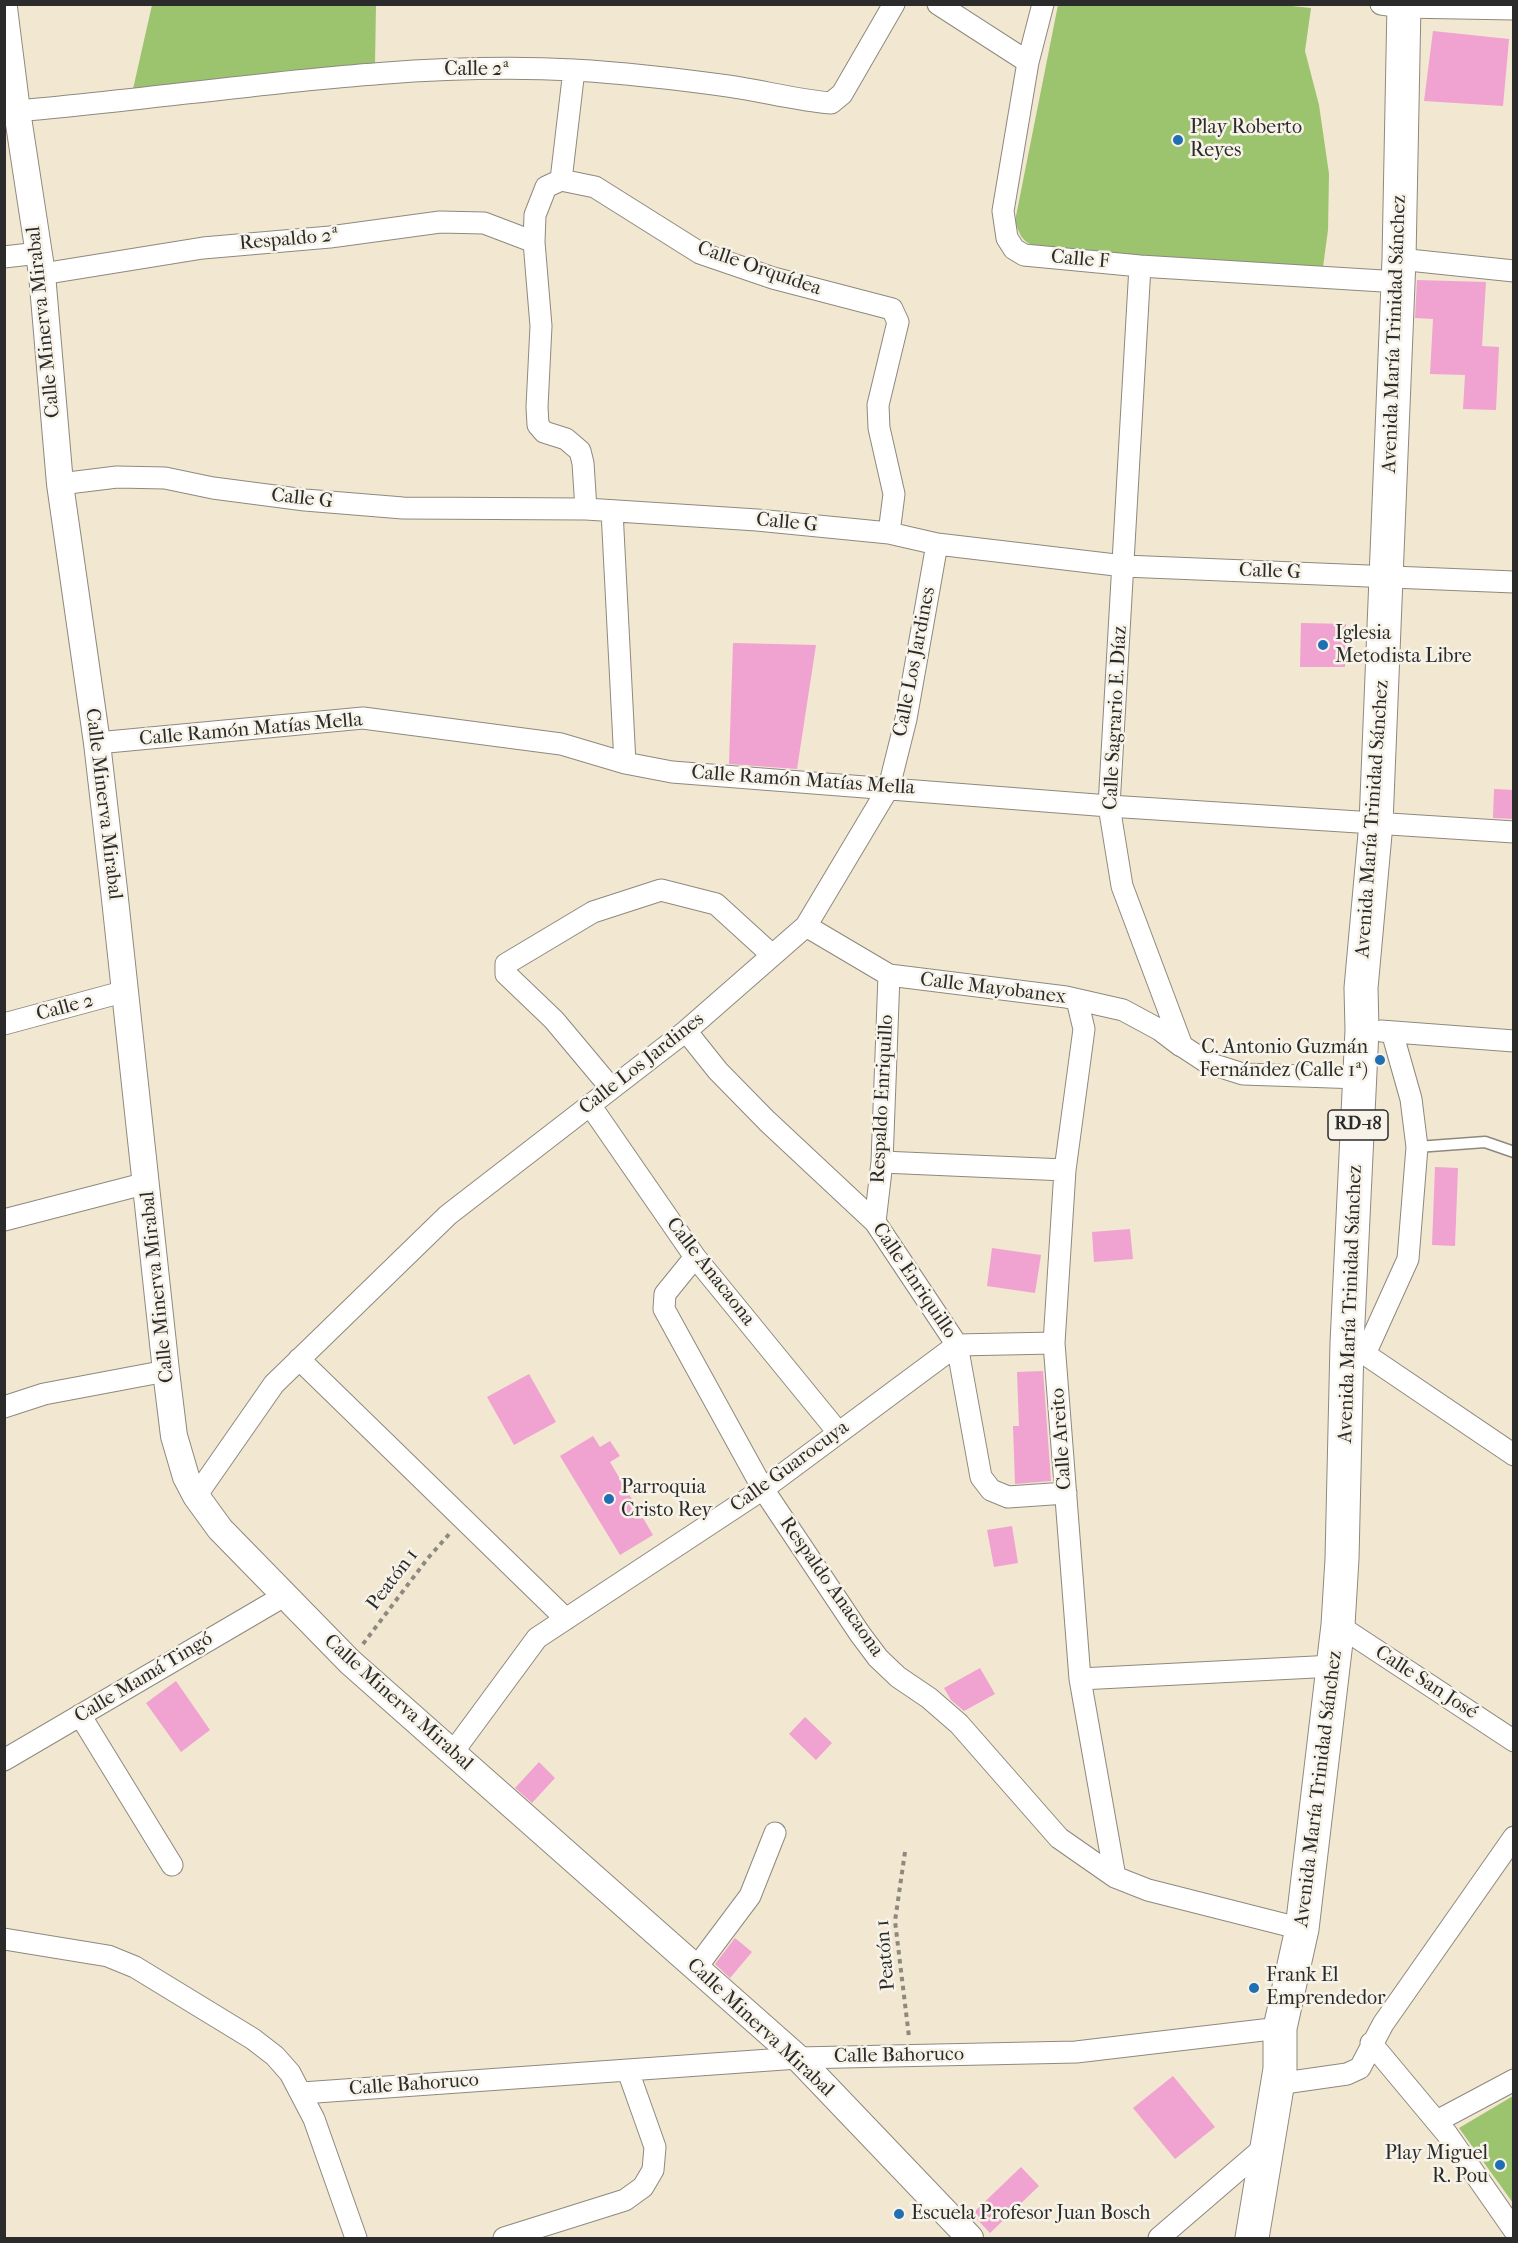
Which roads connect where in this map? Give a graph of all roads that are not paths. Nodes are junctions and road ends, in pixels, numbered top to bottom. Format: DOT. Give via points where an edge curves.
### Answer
graph roads {
  1 [pos="894,4"];
  2 [pos="938,4"];
  3 [pos="1043,4"];
  4 [pos="1396,5"];
  5 [pos="4,8"];
  6 [pos="1514,9"];
  7 [pos="1028,62"];
  8 [pos="574,70"];
  9 [pos="11,111"];
  10 [pos="561,180"];
  11 [pos="534,242"];
  12 [pos="4,257"];
  13 [pos="41,264"];
  14 [pos="1140,266"];
  15 [pos="1399,271"];
  16 [pos="1514,272"];
  17 [pos="60,484"];
  18 [pos="586,509"];
  19 [pos="612,511"];
  20 [pos="889,533"];
  21 [pos="937,544"];
  22 [pos="1124,566"];
  23 [pos="1387,577"];
  24 [pos="1514,582"];
  25 [pos="97,743"];
  26 [pos="624,763"];
  27 [pos="889,787"];
  28 [pos="1109,806"];
  29 [pos="1376,823"];
  30 [pos="1514,832"];
  31 [pos="806,926"];
  32 [pos="772,955"];
  33 [pos="889,975"];
  34 [pos="126,991"];
  35 [pos="1077,1000"];
  36 [pos="4,1024"];
  37 [pos="686,1031"];
  38 [pos="1377,1031"];
  39 [pos="1514,1041"];
  40 [pos="1182,1046"];
  41 [pos="1360,1078"];
  42 [pos="611,1089"];
  43 [pos="590,1105"];
  44 [pos="1417,1147"];
  45 [pos="1514,1152"];
  46 [pos="882,1162"];
  47 [pos="1065,1170"];
  48 [pos="147,1183"];
  49 [pos="4,1220"];
  50 [pos="875,1222"];
  51 [pos="695,1257"];
  52 [pos="1054,1343"];
  53 [pos="957,1345"];
  54 [pos="1356,1348"];
  55 [pos="299,1359"];
  56 [pos="166,1371"];
  57 [pos="4,1407"];
  58 [pos="838,1432"];
  59 [pos="1511,1448"];
  60 [pos="763,1489"];
  61 [pos="1066,1493"];
  62 [pos="196,1496"];
  63 [pos="284,1596"];
  64 [pos="566,1619"];
  65 [pos="1338,1625"];
  66 [pos="1334,1666"];
  67 [pos="1080,1678"];
  68 [pos="80,1715"];
  69 [pos="1514,1741"];
  70 [pos="453,1752"];
  71 [pos="4,1760"];
  72 [pos="775,1833"];
  73 [pos="1514,1837"];
  74 [pos="172,1865"];
  75 [pos="1115,1877"];
  76 [pos="1302,1929"];
  77 [pos="4,1939"];
  78 [pos="696,1968"];
  79 [pos="1280,2028"];
  80 [pos="1371,2043"];
  81 [pos="798,2058"];
  82 [pos="628,2071"];
  83 [pos="1514,2080"];
  84 [pos="1277,2084"];
  85 [pos="302,2093"];
  86 [pos="1437,2121"];
  87 [pos="1267,2145"];
  88 [pos="1514,2230"];
  89 [pos="356,2238"];
  90 [pos="504,2238"];
  91 [pos="970,2238"];
  92 [pos="1159,2238"];
  93 [pos="1252,2238"];
  1 -- 8 [label="street, Calle 2ª" via="842,94 831,103 729,86"];
  2 -- 7 [label="street"];
  3 -- 7 [label="street, Calle F"];
  4 -- 6 [label="street"];
  4 -- 15 [label="main road, Avenida María Trinidad Sánchez / RD-18"];
  5 -- 9 [label="street, Calle Minerva Mirabal"];
  7 -- 14 [label="street, Calle F" via="1003,211 1007,238 1024,255"];
  8 -- 9 [label="street, Calle 2ª" via="435,70"];
  8 -- 10 [label="street"];
  9 -- 13 [label="street, Calle Minerva Mirabal"];
  10 -- 11 [label="street" via="546,187 535,214"];
  10 -- 20 [label="street, Calle Orquídea" via="595,187 700,253 773,279 892,309 898,322 878,405 879,428 894,494"];
  11 -- 13 [label="street, Respaldo 2ª" via="484,223 440,222 330,237"];
  11 -- 18 [label="street" via="541,326 538,425 580,451"];
  12 -- 13 [label="street, Respaldo 2ª"];
  13 -- 17 [label="street, Calle Minerva Mirabal"];
  14 -- 15 [label="street, Calle F"];
  14 -- 22 [label="street, Calle Sagrario E. Díaz"];
  15 -- 16 [label="street, Calle F"];
  15 -- 23 [label="main road, Avenida María Trinidad Sánchez / RD-18"];
  17 -- 18 [label="street, Calle G" via="117,477 165,478 305,500 403,508"];
  17 -- 25 [label="street, Calle Minerva Mirabal"];
  18 -- 19 [label="street, Calle G"];
  19 -- 20 [label="street, Calle G"];
  19 -- 26 [label="street"];
  20 -- 21 [label="street, Calle G"];
  21 -- 22 [label="street, Calle G"];
  21 -- 27 [label="street, Calle Los Jardines" via="906,719"];
  22 -- 23 [label="street, Calle G"];
  22 -- 28 [label="street, Calle Sagrario E. Díaz"];
  23 -- 24 [label="street, Calle G"];
  23 -- 29 [label="main road, Avenida María Trinidad Sánchez / RD-18"];
  25 -- 26 [label="street, Calle Ramón Matías Mella" via="363,718 561,744"];
  25 -- 34 [label="street, Calle Minerva Mirabal"];
  26 -- 27 [label="street, Calle Ramón Matías Mella" via="672,772"];
  27 -- 28 [label="street, Calle Ramón Matías Mella"];
  27 -- 31 [label="street, Calle Los Jardines"];
  28 -- 29 [label="street, Calle Ramón Matías Mella"];
  28 -- 40 [label="street, Calle Sagrario E. Díaz" via="1122,886"];
  29 -- 30 [label="street, Calle Ramón Matías Mella"];
  29 -- 38 [label="main road, Avenida María Trinidad Sánchez / RD-18" via="1361,988"];
  31 -- 32 [label="street, Calle Los Jardines"];
  31 -- 33 [label="street, Calle Mayobanex"];
  32 -- 37 [label="street, Calle Los Jardines"];
  32 -- 42 [label="street" via="716,904 661,890 592,912 506,964 506,974 554,1020"];
  33 -- 35 [label="street, Calle Mayobanex"];
  33 -- 46 [label="street, Respaldo Enriquillo"];
  34 -- 36 [label="street, Calle 2"];
  34 -- 48 [label="street, Calle Minerva Mirabal"];
  35 -- 40 [label="street, Calle Mayobanex" via="1123,1011"];
  35 -- 47 [label="street, Calle Areito" via="1084,1029"];
  37 -- 42 [label="street, Calle Los Jardines"];
  37 -- 50 [label="street, Calle Enriquillo" via="717,1071"];
  38 -- 39 [label="street"];
  38 -- 41 [label="main road, Avenida María Trinidad Sánchez / RD-18"];
  38 -- 44 [label="street" via="1411,1099"];
  40 -- 41 [label="street" via="1208,1063 1243,1074"];
  41 -- 54 [label="main road, Avenida María Trinidad Sánchez / RD-18"];
  42 -- 43 [label="street, Calle Los Jardines"];
  43 -- 51 [label="street, Calle Anacaona"];
  43 -- 55 [label="street, Calle Los Jardines" via="448,1215"];
  44 -- 45 [label="lane" via="1485,1142"];
  44 -- 54 [label="street" via="1408,1259"];
  46 -- 47 [label="street"];
  46 -- 50 [label="street, Respaldo Enriquillo"];
  47 -- 52 [label="street, Calle Areito"];
  48 -- 49 [label="street"];
  48 -- 56 [label="street, Calle Minerva Mirabal"];
  50 -- 53 [label="street, Calle Enriquillo"];
  51 -- 58 [label="street, Calle Anacaona"];
  51 -- 60 [label="street, Respaldo Anacaona" via="664,1294 664,1309"];
  52 -- 53 [label="street"];
  52 -- 61 [label="street, Calle Areito"];
  53 -- 58 [label="street, Calle Guarocuya"];
  53 -- 61 [label="street, Calle Enriquillo" via="981,1477 991,1490 1008,1497"];
  54 -- 59 [label="street"];
  54 -- 65 [label="main road, Avenida María Trinidad Sánchez / RD-18"];
  55 -- 62 [label="street, Calle Los Jardines" via="274,1384"];
  55 -- 64 [label="street"];
  56 -- 57 [label="street" via="44,1394"];
  56 -- 62 [label="street, Calle Minerva Mirabal" via="174,1436"];
  58 -- 60 [label="street, Calle Guarocuya"];
  60 -- 64 [label="street, Calle Guarocuya"];
  60 -- 75 [label="street, Respaldo Anacaona" via="878,1658 959,1724 1059,1838"];
  61 -- 67 [label="street, Calle Areito"];
  62 -- 63 [label="street, Calle Minerva Mirabal" via="220,1529"];
  63 -- 68 [label="street, Calle Mamá Tingó"];
  63 -- 70 [label="street, Calle Minerva Mirabal" via="350,1662"];
  64 -- 70 [label="street, Calle Guarocuya" via="537,1638"];
  65 -- 66 [label="main road, Avenida María Trinidad Sánchez / RD-18"];
  65 -- 69 [label="street, Calle San José"];
  66 -- 67 [label="street"];
  66 -- 76 [label="main road, Avenida María Trinidad Sánchez / RD-18"];
  67 -- 75 [label="street, Calle Areito"];
  68 -- 71 [label="street, Calle Mamá Tingó"];
  68 -- 74 [label="street"];
  70 -- 78 [label="street, Calle Minerva Mirabal"];
  72 -- 78 [label="street" via="750,1896"];
  73 -- 80 [label="street"];
  75 -- 76 [label="street, Respaldo Anacaona" via="1148,1890"];
  76 -- 79 [label="main road, Avenida María Trinidad Sánchez / RD-18"];
  77 -- 85 [label="street" via="108,1956 135,1967 260,2044 290,2073"];
  78 -- 81 [label="street, Calle Minerva Mirabal"];
  79 -- 81 [label="street, Calle Bahoruco" via="1076,2052"];
  79 -- 84 [label="main road, Avenida María Trinidad Sánchez / RD-18"];
  80 -- 84 [label="street" via="1360,2068 1347,2074"];
  80 -- 86 [label="street"];
  81 -- 82 [label="street, Calle Bahoruco"];
  81 -- 91 [label="street, Calle Minerva Mirabal"];
  82 -- 85 [label="street, Calle Bahoruco"];
  82 -- 90 [label="street" via="655,2146 652,2170 644,2187 625,2200"];
  83 -- 86 [label="street"];
  84 -- 87 [label="main road, Avenida María Trinidad Sánchez / RD-18"];
  85 -- 89 [label="street"];
  86 -- 88 [label="street"];
  87 -- 92 [label="street"];
  87 -- 93 [label="main road, Avenida María Trinidad Sánchez / RD-18"];
}
